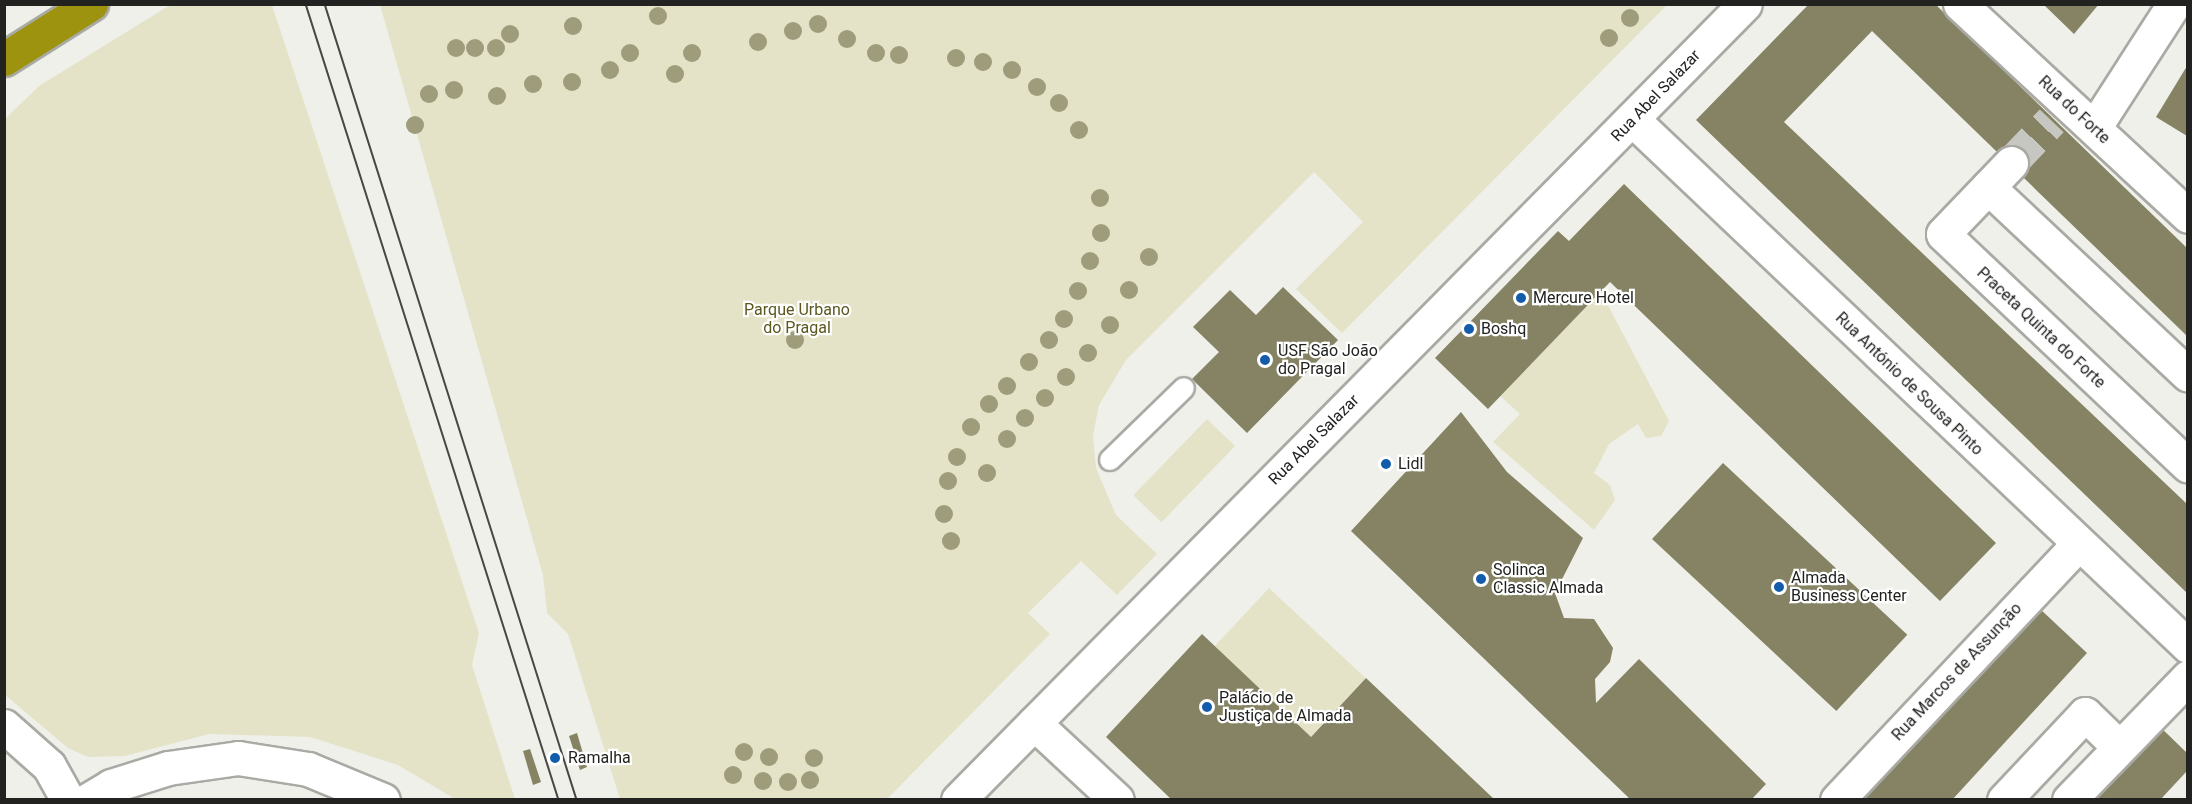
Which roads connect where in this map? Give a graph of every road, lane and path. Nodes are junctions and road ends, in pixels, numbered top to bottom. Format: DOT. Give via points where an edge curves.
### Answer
graph roads {
  1 [pos="91,4"];
  2 [pos="1745,4"];
  3 [pos="1960,4"];
  4 [pos="2174,4"];
  5 [pos="4,59"];
  6 [pos="1633,120"];
  7 [pos="2094,128"];
  8 [pos="2011,164"];
  9 [pos="1988,188"];
  10 [pos="2187,216"];
  11 [pos="2187,375"];
  12 [pos="1184,388"];
  13 [pos="1110,460"];
  14 [pos="2187,466"];
  15 [pos="2077,545"];
  16 [pos="2187,646"];
  17 [pos="2187,677"];
  18 [pos="1034,723"];
  19 [pos="4,726"];
  20 [pos="2119,747"];
  21 [pos="68,800"];
  22 [pos="87,800"];
  23 [pos="383,800"];
  24 [pos="958,800"];
  25 [pos="1117,800"];
  26 [pos="1837,800"];
  27 [pos="2004,800"];
  28 [pos="2069,800"];
  1 -- 5 [label="highway"];
  2 -- 6 [label="street, Rua Abel Salazar"];
  3 -- 7 [label="street, Rua do Forte" via="2059,112"];
  4 -- 7 [label="street"];
  6 -- 15 [label="street, Rua António de Sousa Pinto"];
  6 -- 18 [label="street, Rua Abel Salazar"];
  7 -- 10 [label="street, Rua do Forte"];
  8 -- 9 [label="street, Praceta Quinta do Forte"];
  9 -- 11 [label="street"];
  9 -- 14 [label="street, Praceta Quinta do Forte" via="1943,234"];
  12 -- 13 [label="lane"];
  15 -- 16 [label="street, Rua António de Sousa Pinto"];
  15 -- 26 [label="street, Rua Marcos de Assunção"];
  17 -- 20 [label="street"];
  18 -- 24 [label="street, Rua Abel Salazar"];
  18 -- 25 [label="street"];
  19 -- 21 [label="street" via="49,766"];
  20 -- 27 [label="street" via="2085,714"];
  20 -- 28 [label="street"];
  22 -- 23 [label="street" via="111,786 168,768 238,758 308,769"];
}
